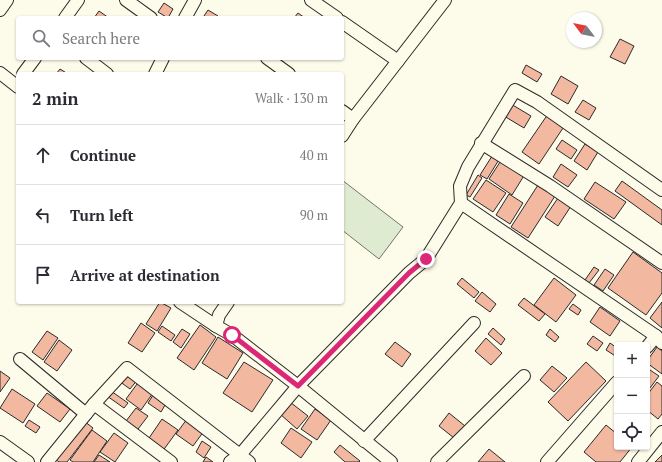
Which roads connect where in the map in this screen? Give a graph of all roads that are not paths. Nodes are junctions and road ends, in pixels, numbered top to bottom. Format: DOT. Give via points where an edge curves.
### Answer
graph roads {
  1 [pos="7,0"];
  2 [pos="78,0"];
  3 [pos="126,0"];
  4 [pos="195,0"];
  5 [pos="311,0"];
  6 [pos="443,1"];
  7 [pos="0,10"];
  8 [pos="66,16"];
  9 [pos="148,16"];
  10 [pos="186,16"];
  11 [pos="334,16"];
  12 [pos="344,23"];
  13 [pos="34,60"];
  14 [pos="89,60"];
  15 [pos="162,60"];
  16 [pos="270,60"];
  17 [pos="398,61"];
  18 [pos="24,72"];
  19 [pos="104,72"];
  20 [pos="156,72"];
  21 [pos="286,72"];
  22 [pos="0,73"];
  23 [pos="16,83"];
  24 [pos="344,113"];
  25 [pos="353,119"];
  26 [pos="344,133"];
  27 [pos="482,143"];
  28 [pos="662,190"];
  29 [pos="461,203"];
  30 [pos="662,263"];
  31 [pos="183,304"];
  32 [pos="227,304"];
  33 [pos="474,323"];
  34 [pos="216,326"];
  35 [pos="659,340"];
  36 [pos="650,345"];
  37 [pos="20,359"];
  38 [pos="524,376"];
  39 [pos="614,385"];
  40 [pos="298,386"];
  41 [pos="94,404"];
  42 [pos="86,414"];
  43 [pos="662,432"];
  44 [pos="364,441"];
  45 [pos="0,442"];
  46 [pos="240,460"];
  47 [pos="28,462"];
  48 [pos="47,462"];
  49 [pos="171,462"];
  50 [pos="391,462"];
  51 [pos="437,462"];
  52 [pos="547,462"];
  53 [pos="638,462"];
  1 -- 7 [label="street"];
  2 -- 8 [label="street"];
  3 -- 9 [label="street"];
  4 -- 10 [label="street"];
  5 -- 11 [label="street"];
  6 -- 17 [label="street"];
  12 -- 17 [label="street"];
  13 -- 18 [label="street"];
  14 -- 19 [label="street"];
  15 -- 20 [label="street"];
  16 -- 21 [label="street"];
  17 -- 25 [label="street"];
  22 -- 23 [label="street"];
  24 -- 25 [label="street"];
  25 -- 26 [label="street"];
  27 -- 28 [label="street" via="515,90 537,102"];
  27 -- 29 [label="street" via="460,186"];
  27 -- 30 [label="street"];
  29 -- 35 [label="street"];
  29 -- 40 [label="street" via="426,259 409,273"];
  31 -- 34 [label="street"];
  32 -- 34 [label="street" via="219,315"];
  33 -- 44 [label="street"];
  34 -- 40 [label="street" via="232,335"];
  35 -- 36 [label="street"];
  37 -- 42 [label="street"];
  38 -- 51 [label="street"];
  39 -- 52 [label="street"];
  40 -- 44 [label="street"];
  40 -- 46 [label="street"];
  41 -- 42 [label="street"];
  41 -- 46 [label="street" via="126,368"];
  41 -- 49 [label="street"];
  42 -- 48 [label="street"];
  43 -- 53 [label="street"];
  44 -- 50 [label="street"];
  45 -- 47 [label="street"];
}
